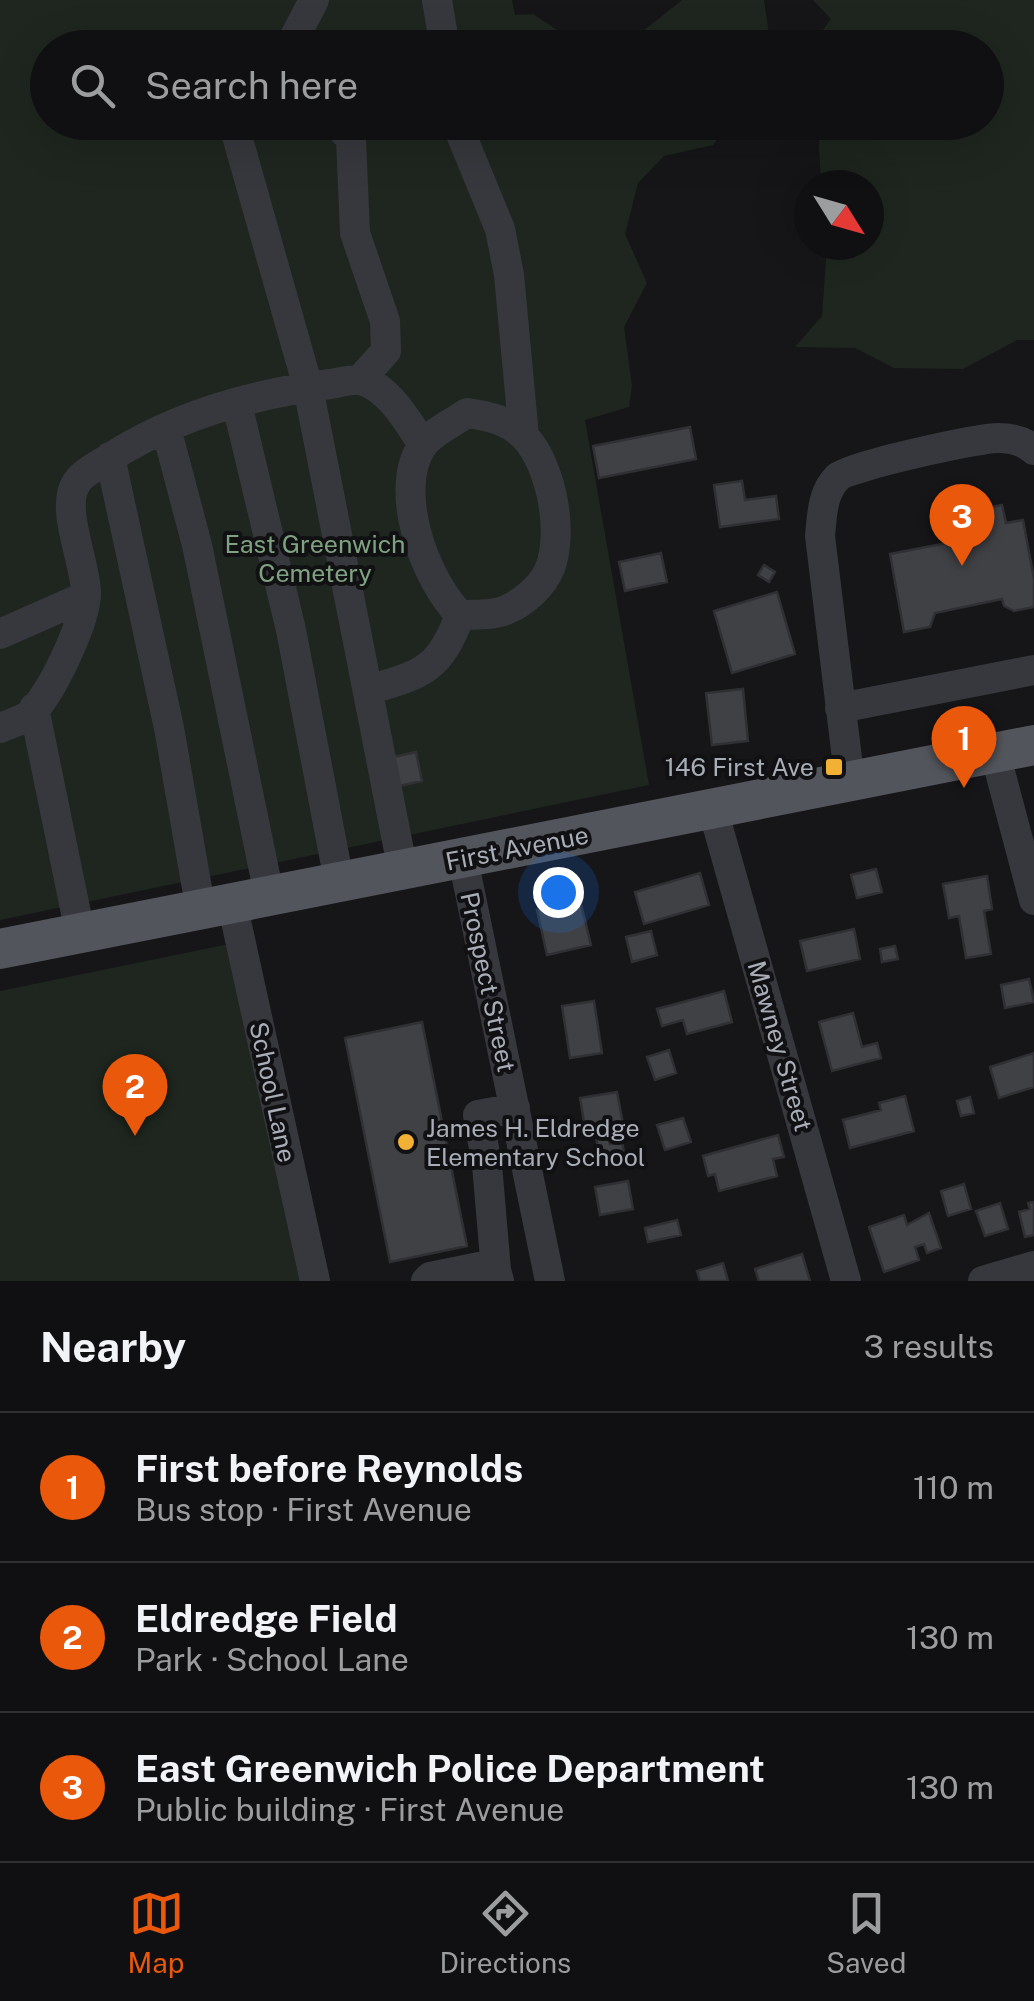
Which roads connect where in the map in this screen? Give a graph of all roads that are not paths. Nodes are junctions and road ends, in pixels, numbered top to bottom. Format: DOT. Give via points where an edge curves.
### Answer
graph roads {
  1 [pos="314,0"];
  2 [pos="438,0"];
  3 [pos="299,30"];
  4 [pos="442,30"];
  5 [pos="238,140"];
  6 [pos="351,140"];
  7 [pos="463,140"];
  8 [pos="360,380"];
  9 [pos="308,387"];
  10 [pos="237,404"];
  11 [pos="166,428"];
  12 [pos="524,436"];
  13 [pos="423,444"];
  14 [pos="1034,450"];
  15 [pos="110,457"];
  16 [pos="86,596"];
  17 [pos="460,615"];
  18 [pos="0,634"];
  19 [pos="1034,670"];
  20 [pos="368,690"];
  21 [pos="34,708"];
  22 [pos="840,708"];
  23 [pos="0,728"];
  24 [pos="1015,749"];
  25 [pos="850,782"];
  26 [pos="713,810"];
  27 [pos="463,859"];
  28 [pos="335,860"];
  29 [pos="403,871"];
  30 [pos="265,875"];
  31 [pos="215,896"];
  32 [pos="1034,900"];
  33 [pos="76,913"];
  34 [pos="0,950"];
  35 [pos="514,1108"];
  36 [pos="524,1157"];
  37 [pos="487,1165"];
  38 [pos="1034,1266"];
  39 [pos="498,1275"];
  40 [pos="315,1281"];
  41 [pos="426,1281"];
  42 [pos="550,1281"];
  43 [pos="846,1281"];
  44 [pos="983,1281"];
  1 -- 3 [label="street"];
  2 -- 4 [label="street"];
  5 -- 9 [label="street"];
  6 -- 8 [label="street" via="354,233 385,321 386,350"];
  7 -- 12 [label="street" via="500,228"];
  8 -- 9 [label="street"];
  8 -- 13 [label="street" via="385,395"];
  9 -- 10 [label="street"];
  9 -- 20 [label="street"];
  10 -- 11 [label="street"];
  10 -- 28 [label="street" via="291,630"];
  11 -- 15 [label="street"];
  11 -- 30 [label="street"];
  12 -- 13 [label="street" via="497,418 467,413"];
  12 -- 17 [label="street" via="548,475 556,526 550,568 531,595 504,612"];
  13 -- 17 [label="street" via="413,471 412,509 427,570"];
  14 -- 22 [label="street" via="996,438 838,476 823,502 820,536"];
  15 -- 16 [label="street" via="77,481 70,500"];
  15 -- 31 [label="street, School Lane"];
  16 -- 18 [label="street"];
  16 -- 21 [label="street" via="78,629"];
  17 -- 20 [label="street" via="434,664"];
  19 -- 22 [label="street"];
  20 -- 29 [label="street"];
  21 -- 23 [label="street"];
  21 -- 33 [label="street"];
  22 -- 25 [label="street"];
  24 -- 25 [label="main road, First Avenue"];
  24 -- 32 [label="street"];
  25 -- 26 [label="main road, First Avenue"];
  26 -- 27 [label="main road, First Avenue"];
  26 -- 43 [label="street, Mawney Street"];
  27 -- 29 [label="main road, First Avenue"];
  27 -- 35 [label="street, Prospect Street"];
  29 -- 31 [label="main road, First Avenue"];
  31 -- 34 [label="main road, First Avenue"];
  31 -- 40 [label="street, School Lane"];
  35 -- 36 [label="street, Prospect Street"];
  35 -- 37 [label="street" via="478,1115"];
  36 -- 37 [label="street"];
  36 -- 42 [label="street, Prospect Street"];
  37 -- 39 [label="street"];
  38 -- 44 [label="street"];
  39 -- 41 [label="street" via="489,1265"];
}
